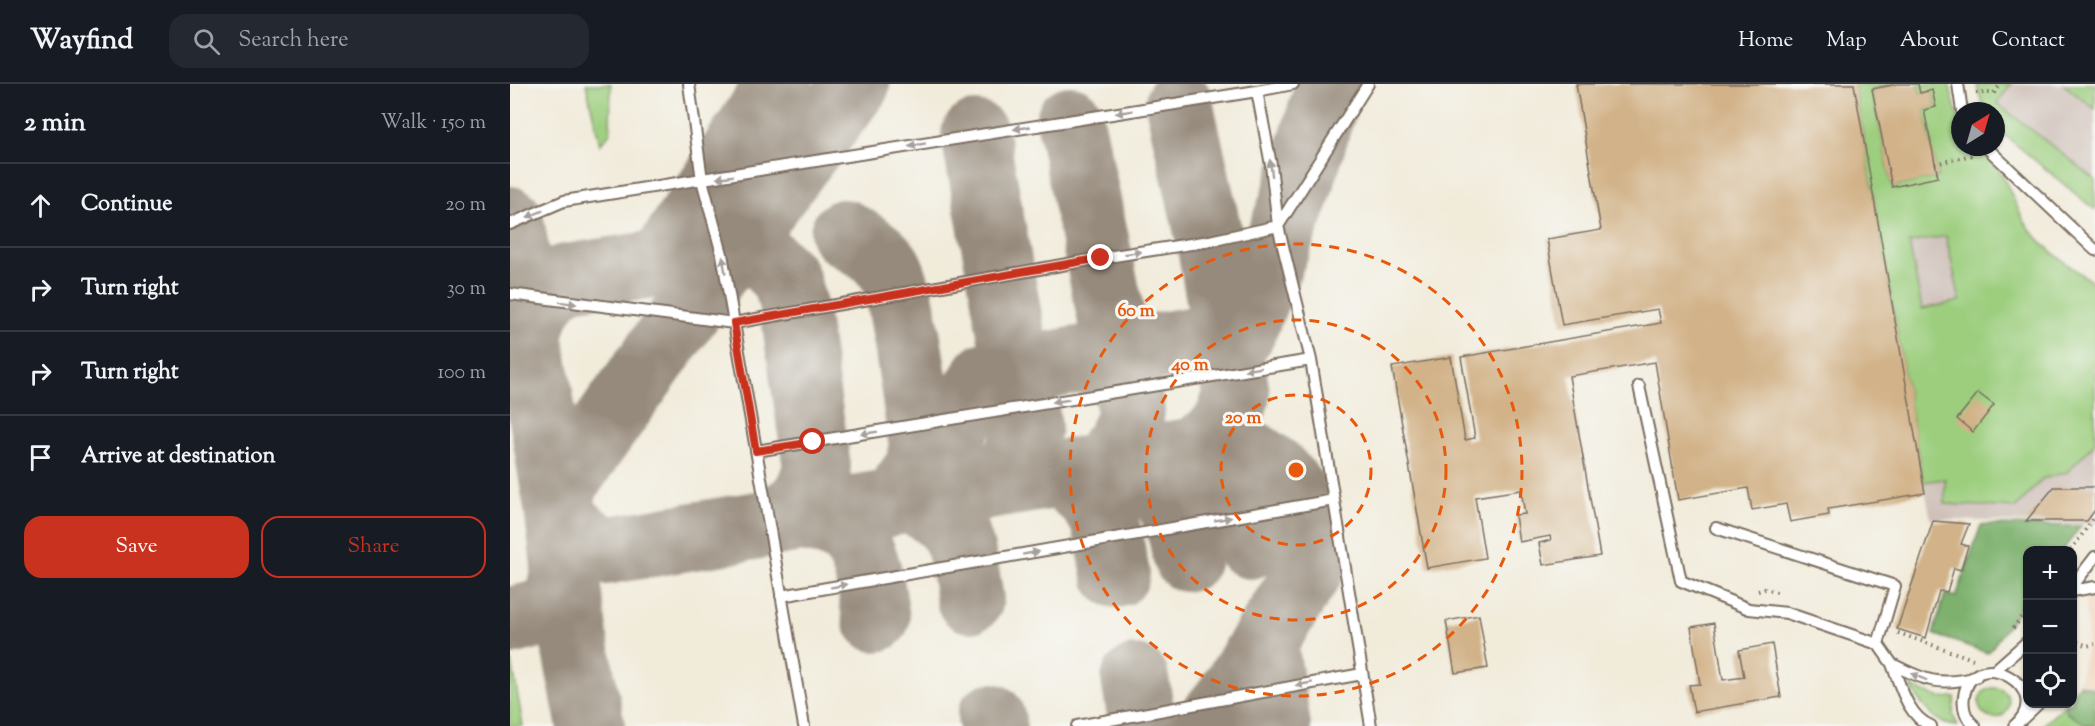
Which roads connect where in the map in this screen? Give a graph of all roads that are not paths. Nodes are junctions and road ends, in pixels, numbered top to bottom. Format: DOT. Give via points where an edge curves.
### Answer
graph roads {
  1 [pos="689,84"];
  2 [pos="1293,84"];
  3 [pos="1368,84"];
  4 [pos="1958,84"];
  5 [pos="1257,91"];
  6 [pos="1961,102"];
  7 [pos="1995,156"];
  8 [pos="702,180"];
  9 [pos="510,224"];
  10 [pos="1278,226"];
  11 [pos="2095,250"];
  12 [pos="510,294"];
  13 [pos="734,323"];
  14 [pos="1311,360"];
  15 [pos="1639,386"];
  16 [pos="756,451"];
  17 [pos="1334,500"];
  18 [pos="1716,528"];
  19 [pos="2094,559"];
  20 [pos="2077,583"];
  21 [pos="2095,587"];
  22 [pos="2077,589"];
  23 [pos="781,596"];
  24 [pos="1878,644"];
  25 [pos="2023,645"];
  26 [pos="1892,664"];
  27 [pos="1994,671"];
  28 [pos="1362,674"];
  29 [pos="1976,677"];
  30 [pos="2034,708"];
  31 [pos="2015,725"];
  32 [pos="804,726"];
  33 [pos="1077,726"];
  34 [pos="1371,726"];
  35 [pos="1931,726"];
  36 [pos="1975,726"];
  1 -- 8 [label="lane"];
  2 -- 5 [label="lane"];
  3 -- 10 [label="lane"];
  4 -- 6 [label="lane"];
  5 -- 8 [label="lane, one-way"];
  10 -- 5 [label="lane, one-way"];
  7 -- 11 [label="lane"];
  8 -- 9 [label="lane, one-way" via="564,201"];
  13 -- 8 [label="lane, one-way" via="722,254"];
  13 -- 10 [label="lane, one-way" via="1210,242"];
  10 -- 14 [label="lane"];
  12 -- 13 [label="lane, one-way"];
  13 -- 16 [label="lane"];
  14 -- 16 [label="lane, one-way"];
  14 -- 17 [label="lane"];
  15 -- 24 [label="lane" via="1681,581 1749,609 1787,613"];
  16 -- 23 [label="lane"];
  23 -- 17 [label="lane, one-way"];
  17 -- 28 [label="lane"];
  18 -- 24 [label="lane" via="1895,586"];
  19 -- 20 [label="lane"];
  21 -- 22 [label="lane"];
  23 -- 32 [label="lane"];
  24 -- 26 [label="lane"];
  25 -- 27 [label="lane"];
  29 -- 26 [label="lane, one-way" via="1958,682 1925,681"];
  26 -- 35 [label="lane" via="1908,704"];
  27 -- 29 [label="lane"];
  27 -- 31 [label="lane" via="2013,678 2024,695 2025,705"];
  28 -- 33 [label="lane, one-way"];
  28 -- 34 [label="lane"];
  29 -- 36 [label="lane" via="1969,684 1964,704"];
  30 -- 31 [label="lane"];
}
